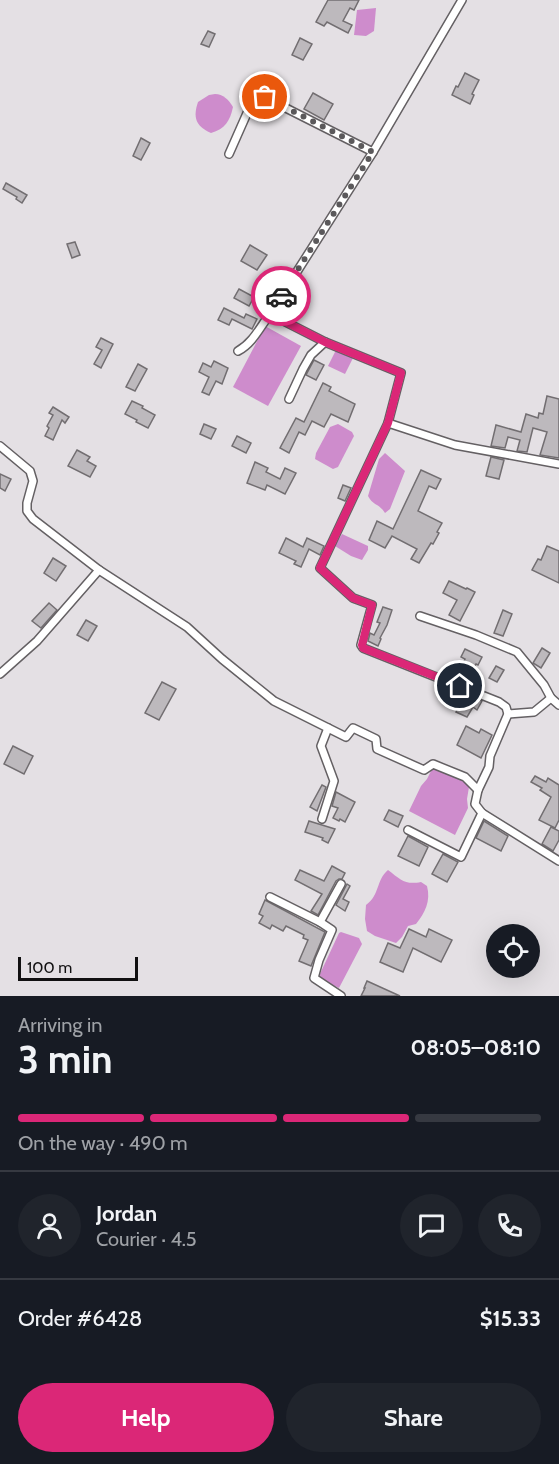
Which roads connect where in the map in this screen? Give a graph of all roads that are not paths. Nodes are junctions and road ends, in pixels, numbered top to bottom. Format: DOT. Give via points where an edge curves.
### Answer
graph roads {
  1 [pos="462,0"];
  2 [pos="373,152"];
  3 [pos="229,154"];
  4 [pos="270,314"];
  5 [pos="325,342"];
  6 [pos="238,351"];
  7 [pos="290,399"];
  8 [pos="388,423"];
  9 [pos="0,446"];
  10 [pos="559,464"];
  11 [pos="99,570"];
  12 [pos="420,616"];
  13 [pos="0,674"];
  14 [pos="551,698"];
  15 [pos="559,705"];
  16 [pos="508,714"];
  17 [pos="328,728"];
  18 [pos="478,790"];
  19 [pos="482,813"];
  20 [pos="322,819"];
  21 [pos="408,830"];
  22 [pos="559,861"];
  23 [pos="341,884"];
  24 [pos="270,897"];
  25 [pos="320,922"];
  26 [pos="341,996"];
  1 -- 2 [label="street"];
  2 -- 3 [label="street" via="260,95 252,102"];
  2 -- 4 [label="street"];
  4 -- 5 [label="street"];
  4 -- 6 [label="street"];
  5 -- 7 [label="street" via="303,369"];
  5 -- 8 [label="street" via="401,373"];
  8 -- 10 [label="street" via="455,445"];
  8 -- 16 [label="street" via="320,568 353,598 372,605 363,648 500,702"];
  9 -- 11 [label="street" via="30,471 33,480 27,511 33,519"];
  11 -- 13 [label="street" via="37,641"];
  11 -- 17 [label="street" via="188,627 274,700"];
  12 -- 14 [label="street" via="517,652"];
  14 -- 15 [label="street"];
  14 -- 16 [label="street" via="534,712"];
  16 -- 18 [label="street"];
  17 -- 18 [label="street" via="346,737 353,728 376,739 377,749 424,770 433,764 465,777"];
  17 -- 20 [label="street" via="321,746 334,781"];
  18 -- 19 [label="street" via="475,804"];
  19 -- 21 [label="street" via="461,857"];
  19 -- 22 [label="street"];
  23 -- 25 [label="street"];
  24 -- 25 [label="street"];
  25 -- 26 [label="street" via="332,930 314,978"];
}
